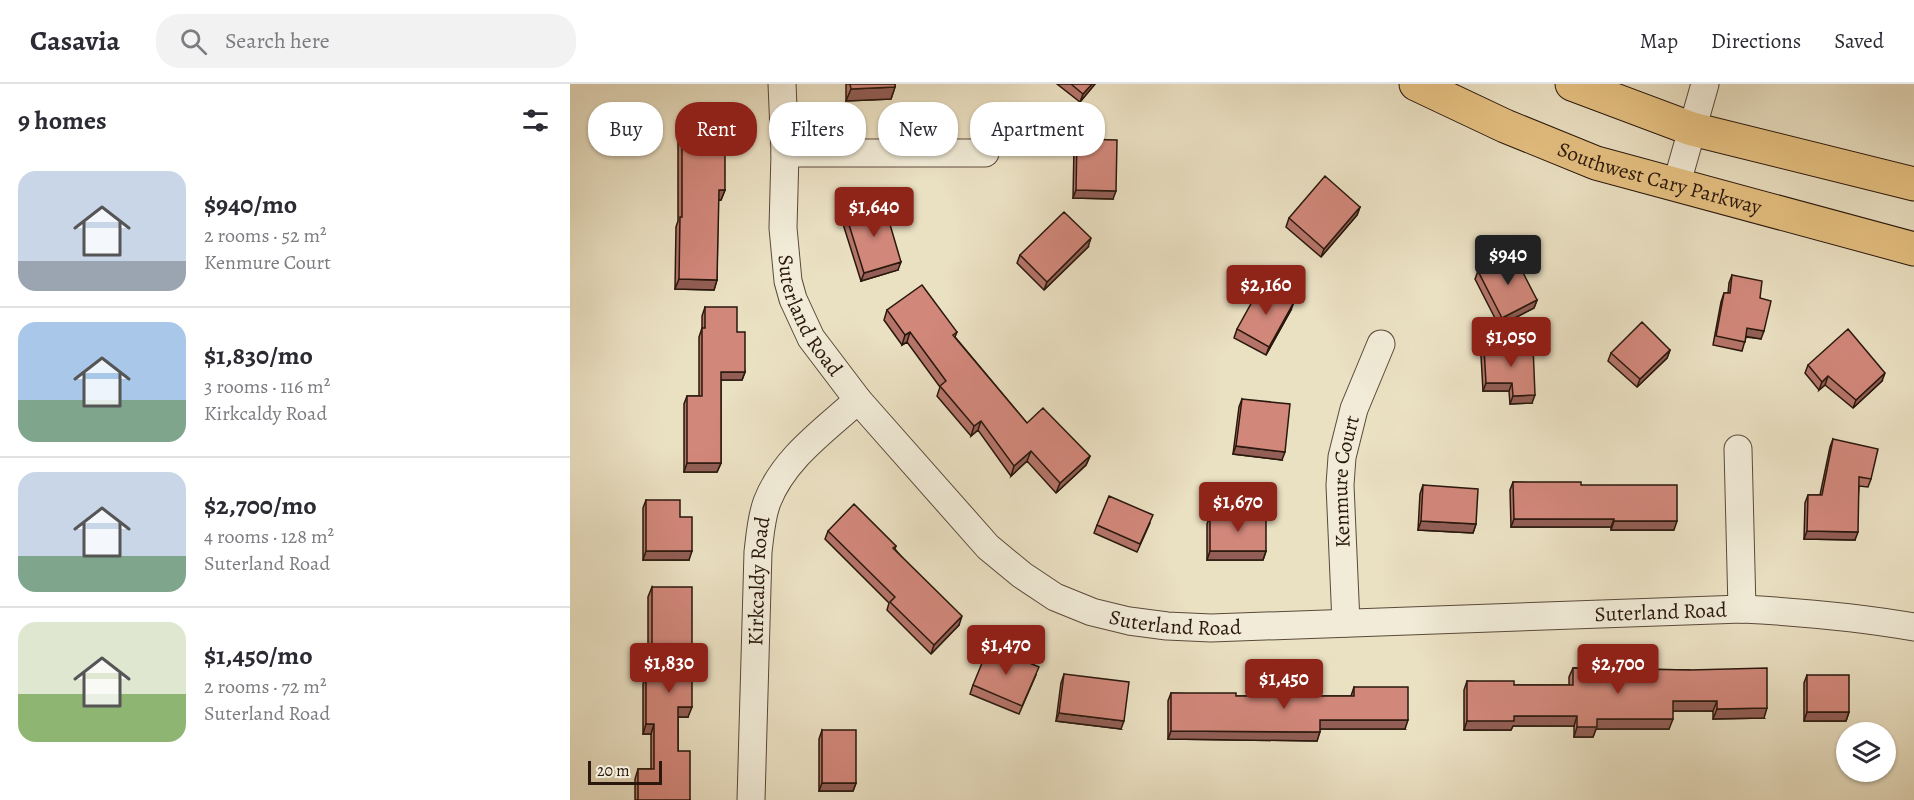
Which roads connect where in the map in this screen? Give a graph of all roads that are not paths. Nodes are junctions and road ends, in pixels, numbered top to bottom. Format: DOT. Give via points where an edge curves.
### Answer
graph roads {
  1 [pos="782,84"];
  2 [pos="1416,84"];
  3 [pos="1572,84"];
  4 [pos="1704,84"];
  5 [pos="783,102"];
  6 [pos="1692,129"];
  7 [pos="866,153"];
  8 [pos="970,153"];
  9 [pos="785,156"];
  10 [pos="1914,184"];
  11 [pos="1676,186"];
  12 [pos="1914,249"];
  13 [pos="1381,344"];
  14 [pos="858,400"];
  15 [pos="1738,449"];
  16 [pos="1742,609"];
  17 [pos="1346,623"];
  18 [pos="1914,627"];
  19 [pos="751,800"];
  1 -- 5 [label="street, Suterland Road"];
  2 -- 11 [label="main road, Southwest Cary Parkway" via="1596,163"];
  3 -- 6 [label="main road"];
  4 -- 6 [label="street"];
  6 -- 10 [label="main road"];
  6 -- 11 [label="street"];
  7 -- 8 [label="street"];
  9 -- 14 [label="street, Suterland Road" via="783,228 793,299 811,338"];
  11 -- 12 [label="main road, Southwest Cary Parkway"];
  13 -- 17 [label="street, Kenmure Court" via="1354,409 1342,457"];
  14 -- 17 [label="street, Suterland Road" via="988,547 1055,597 1092,612 1167,626"];
  14 -- 19 [label="street, Kirkcaldy Road" via="799,453 767,502 758,552"];
  15 -- 16 [label="street"];
  16 -- 17 [label="street, Suterland Road"];
  16 -- 18 [label="street, Suterland Road" via="1872,619"];
}
